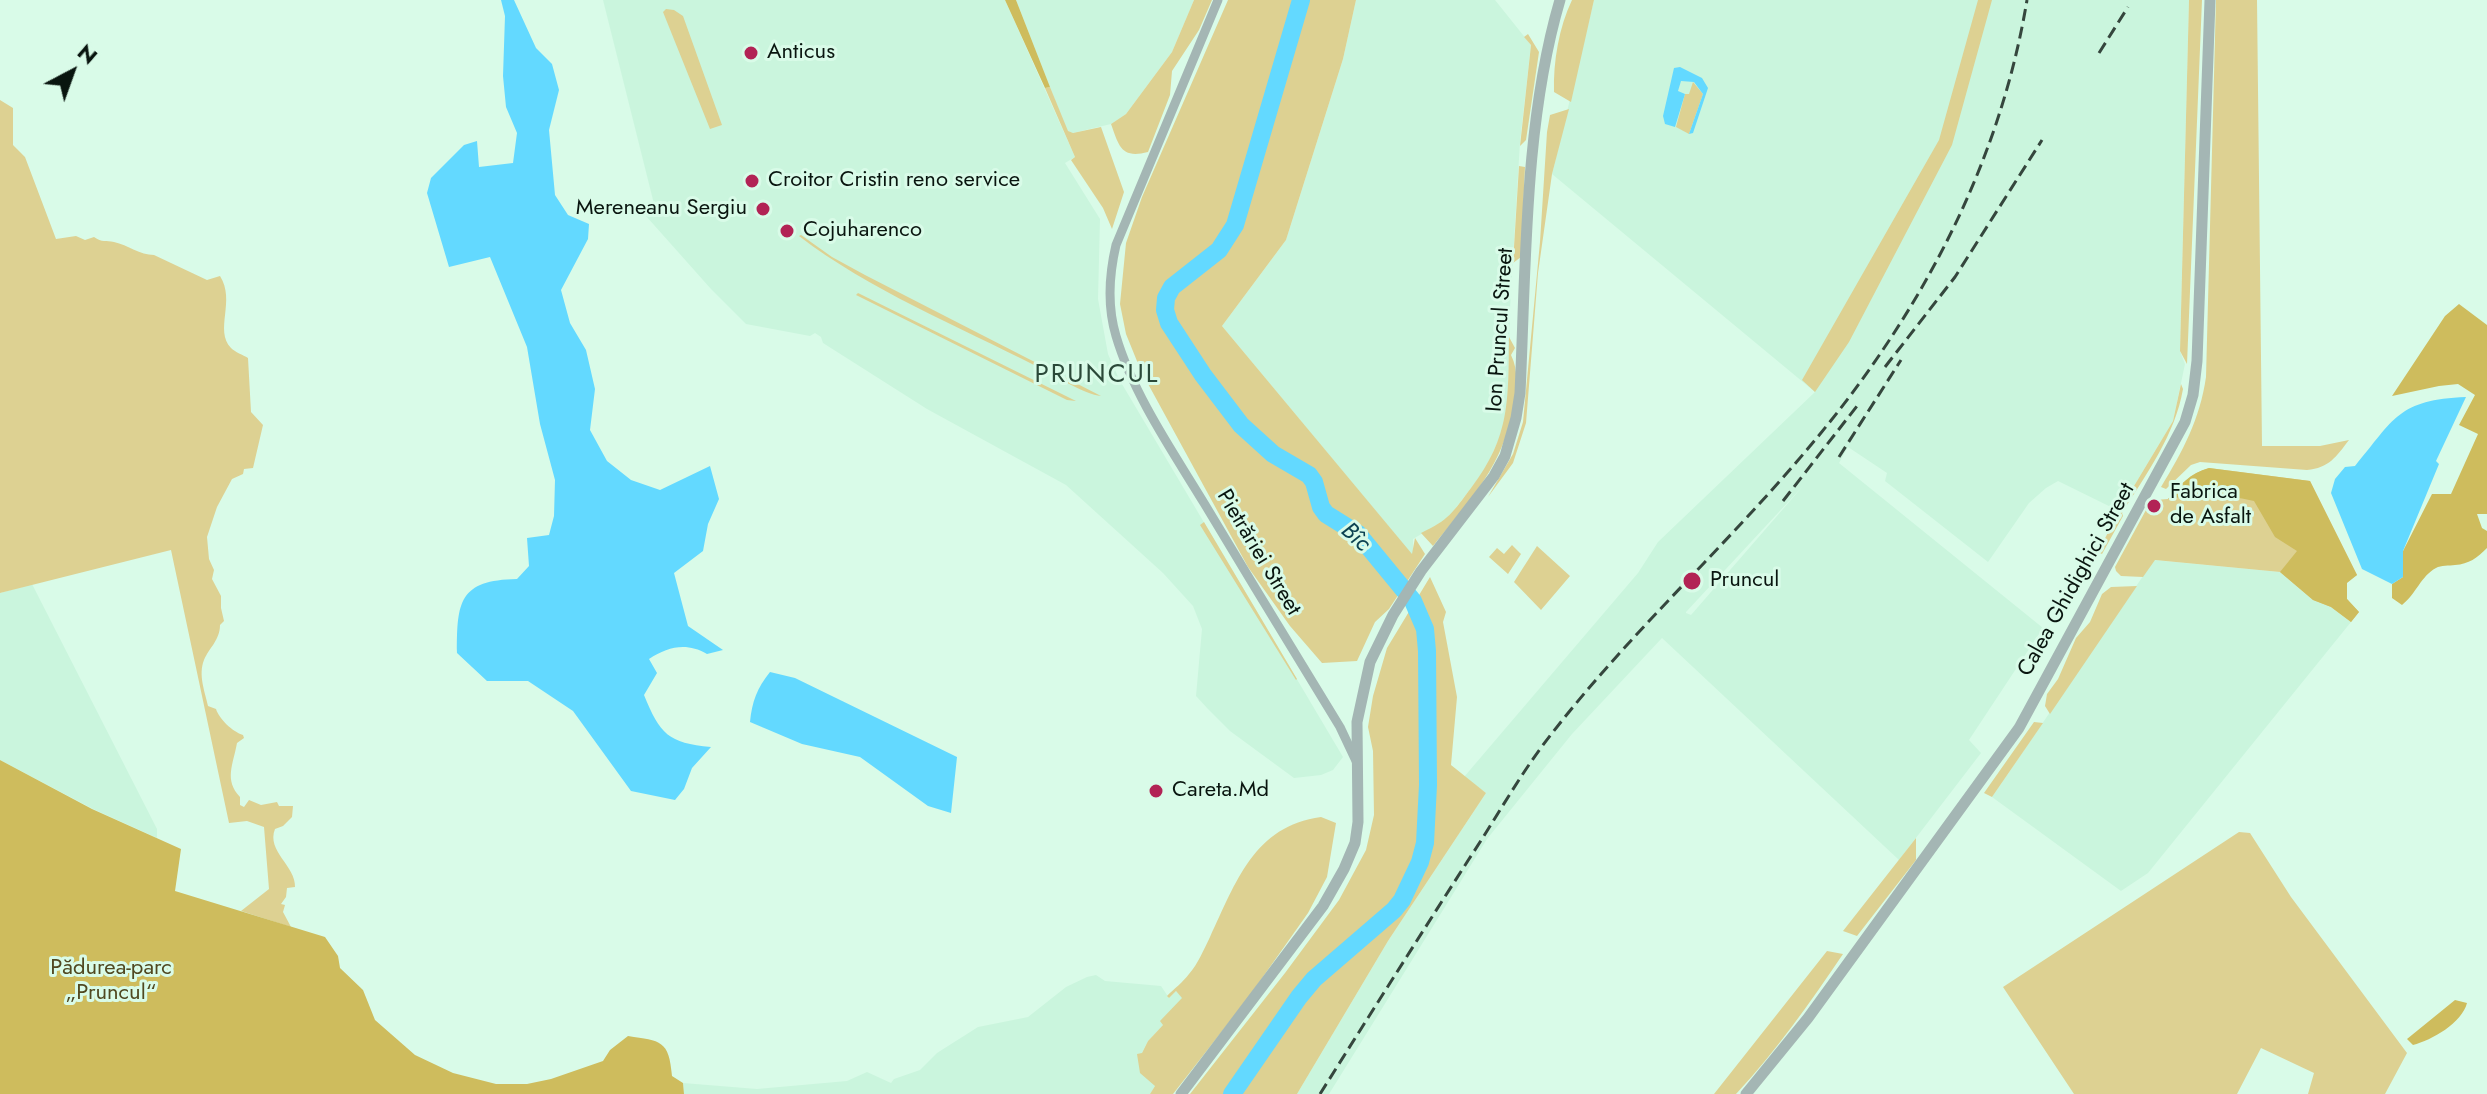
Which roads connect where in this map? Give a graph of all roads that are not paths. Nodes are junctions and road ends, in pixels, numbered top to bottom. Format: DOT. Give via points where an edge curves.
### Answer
graph roads {
  1 [pos="1218,0"];
  2 [pos="1560,0"];
  3 [pos="2210,0"];
  4 [pos="1358,766"];
  5 [pos="1181,1094"];
  6 [pos="1746,1094"];
  1 -- 4 [label="street, Pietrăriei Street" via="1116,245 1109,284 1115,335 1165,439 1340,727"];
  2 -- 4 [label="street, Ion Pruncul Street" via="1536,118 1520,393 1512,436 1494,476 1421,571 1370,662 1357,722"];
  3 -- 6 [label="street, Calea Ghidighici Street" via="2197,361 2185,422 2019,728 1808,1018"];
  4 -- 5 [label="street, Pietrăriei Street" via="1358,822 1344,869 1289,953"];
}
